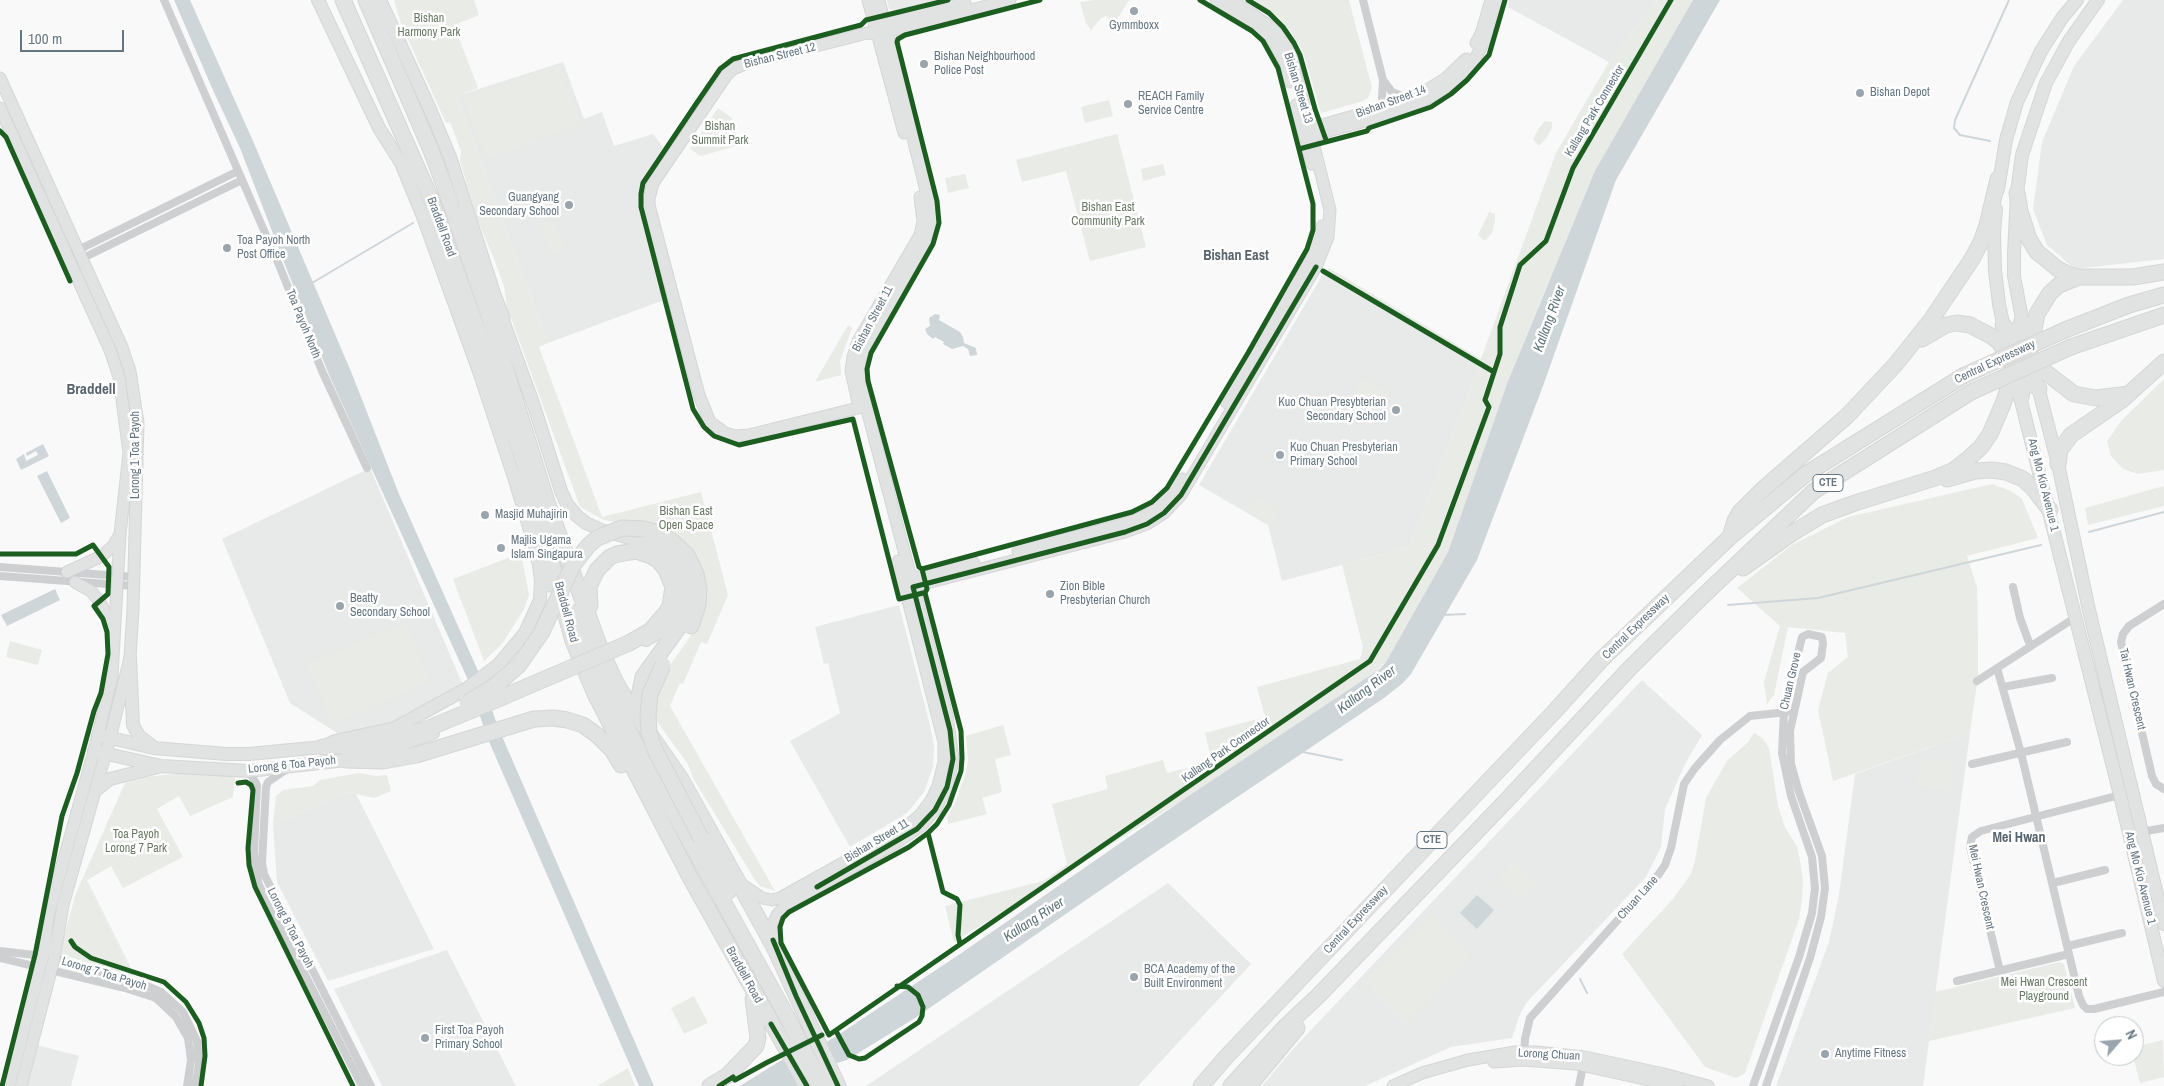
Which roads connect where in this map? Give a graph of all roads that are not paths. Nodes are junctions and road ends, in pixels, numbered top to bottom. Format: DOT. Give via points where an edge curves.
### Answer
graph roads {
  1 [pos="164,0"];
  2 [pos="318,0"];
  3 [pos="326,0"];
  4 [pos="343,0"];
  5 [pos="353,0"];
  6 [pos="366,0"];
  7 [pos="380,0"];
  8 [pos="868,0"];
  9 [pos="879,0"];
  10 [pos="978,0"];
  11 [pos="1010,0"];
  12 [pos="1216,0"];
  13 [pos="1232,0"];
  14 [pos="1363,0"];
  15 [pos="1491,0"];
  16 [pos="1499,0"];
  17 [pos="2077,0"];
  18 [pos="2098,0"];
  19 [pos="878,30"];
  20 [pos="0,78"];
  21 [pos="1383,80"];
  22 [pos="1409,98"];
  23 [pos="1389,110"];
  24 [pos="5,113"];
  25 [pos="1308,133"];
  26 [pos="434,148"];
  27 [pos="408,161"];
  28 [pos="238,171"];
  29 [pos="1998,179"];
  30 [pos="242,180"];
  31 [pos="2017,193"];
  32 [pos="81,254"];
  33 [pos="69,260"];
  34 [pos="2164,272"];
  35 [pos="2079,277"];
  36 [pos="2164,295"];
  37 [pos="2164,315"];
  38 [pos="502,318"];
  39 [pos="2022,321"];
  40 [pos="2003,325"];
  41 [pos="496,338"];
  42 [pos="2017,340"];
  43 [pos="1912,346"];
  44 [pos="2030,355"];
  45 [pos="2164,362"];
  46 [pos="2012,363"];
  47 [pos="2025,376"];
  48 [pos="2039,389"];
  49 [pos="2129,394"];
  50 [pos="2020,397"];
  51 [pos="862,407"];
  52 [pos="2058,464"];
  53 [pos="367,468"];
  54 [pos="1909,487"];
  55 [pos="547,502"];
  56 [pos="2050,510"];
  57 [pos="120,534"];
  58 [pos="1729,538"];
  59 [pos="667,553"];
  60 [pos="538,557"];
  61 [pos="0,567"];
  62 [pos="67,572"];
  63 [pos="0,576"];
  64 [pos="118,580"];
  65 [pos="134,581"];
  66 [pos="75,582"];
  67 [pos="908,584"];
  68 [pos="2013,586"];
  69 [pos="1703,596"];
  70 [pos="2164,604"];
  71 [pos="2076,617"];
  72 [pos="593,628"];
  73 [pos="115,636"];
  74 [pos="572,641"];
  75 [pos="630,645"];
  76 [pos="2030,645"];
  77 [pos="130,658"];
  78 [pos="1997,668"];
  79 [pos="2052,678"];
  80 [pos="1977,681"];
  81 [pos="2003,687"];
  82 [pos="469,705"];
  83 [pos="1784,712"];
  84 [pos="1793,713"];
  85 [pos="647,732"];
  86 [pos="104,737"];
  87 [pos="2066,742"];
  88 [pos="323,746"];
  89 [pos="154,748"];
  90 [pos="100,752"];
  91 [pos="2021,753"];
  92 [pos="346,760"];
  93 [pos="1972,764"];
  94 [pos="161,766"];
  95 [pos="288,767"];
  96 [pos="249,770"];
  97 [pos="2164,789"];
  98 [pos="96,790"];
  99 [pos="646,795"];
  100 [pos="2120,795"];
  101 [pos="2037,817"];
  102 [pos="2164,828"];
  103 [pos="2141,832"];
  104 [pos="707,836"];
  105 [pos="2105,870"];
  106 [pos="739,882"];
  107 [pos="2053,883"];
  108 [pos="63,906"];
  109 [pos="48,916"];
  110 [pos="2164,924"];
  111 [pos="2122,933"];
  112 [pos="775,949"];
  113 [pos="2068,950"];
  114 [pos="0,951"];
  115 [pos="0,958"];
  116 [pos="47,963"];
  117 [pos="2000,971"];
  118 [pos="1957,981"];
  119 [pos="2164,981"];
  120 [pos="2164,992"];
  121 [pos="753,993"];
  122 [pos="785,1013"];
  123 [pos="1298,1016"];
  124 [pos="771,1024"];
  125 [pos="1227,1056"];
  126 [pos="1524,1056"];
  127 [pos="1584,1061"];
  128 [pos="728,1075"];
  129 [pos="816,1081"];
  130 [pos="9,1086"];
  131 [pos="21,1086"];
  132 [pos="187,1086"];
  133 [pos="195,1086"];
  134 [pos="362,1086"];
  135 [pos="371,1086"];
  136 [pos="710,1086"];
  137 [pos="838,1086"];
  138 [pos="1195,1086"];
  139 [pos="1201,1086"];
  140 [pos="1231,1086"];
  141 [pos="1249,1086"];
  142 [pos="1393,1086"];
  143 [pos="1408,1086"];
  144 [pos="1579,1086"];
  145 [pos="1677,1086"];
  146 [pos="1708,1086"];
  147 [pos="1754,1086"];
  148 [pos="1766,1086"];
  1 -- 28 [label="street, Toa Payoh North"];
  2 -- 27 [label="main road, Braddell Road" via="379,128"];
  3 -- 27 [label="main road" via="385,124"];
  4 -- 27 [label="highway, Braddell Road"];
  5 -- 41 [label="highway" via="422,153 486,326"];
  6 -- 26 [label="highway" via="400,66"];
  7 -- 38 [label="main road" via="450,157"];
  8 -- 19 [label="street, Bishan Street 11"];
  9 -- 19 [label="street, Bishan Street 11"];
  10 -- 19 [label="street"];
  11 -- 19 [label="street"];
  12 -- 25 [label="street, Bishan Street 13" via="1255,24 1274,43 1285,62"];
  13 -- 25 [label="street, Bishan Street 13" via="1260,18 1280,38 1292,58"];
  14 -- 21 [label="street"];
  15 -- 22 [label="street, Bishan Street 14" via="1481,34 1470,54 1445,79"];
  16 -- 23 [label="street, Bishan Street 14" via="1486,39 1462,74 1424,101"];
  17 -- 29 [label="main road, Ang Mo Kio Avenue 1" via="2062,18 2031,72 2006,140"];
  18 -- 31 [label="main road, Ang Mo Kio Avenue 1" via="2069,41 2046,83 2022,155"];
  19 -- 51 [label="street, Bishan Street 11" via="929,203 931,220 926,242 864,348 860,371"];
  19 -- 51 [label="street, Bishan Street 12" via="733,69 657,175 649,199 699,395 705,414 716,428 735,436 749,435"];
  20 -- 24 [label="street, Lorong 1 Toa Payoh"];
  21 -- 22 [label="street" via="1392,92"];
  21 -- 23 [label="street" via="1382,98"];
  22 -- 23 [label="street, Bishan Street 14"];
  23 -- 25 [label="street, Bishan Street 14"];
  24 -- 32 [label="street, Lorong 1 Toa Payoh"];
  24 -- 33 [label="street, Lorong 1 Toa Payoh"];
  25 -- 67 [label="street, Bishan Street 13" via="1330,210 1324,248 1316,267 1176,502 1155,519 1125,532"];
  26 -- 38 [label="highway"];
  26 -- 41 [label="highway, Braddell Road"];
  27 -- 60 [label="main road, Braddell Road"];
  27 -- 74 [label="highway, Braddell Road" via="434,208 522,459"];
  28 -- 30 [label="street, Toa Payoh North"];
  28 -- 32 [label="street"];
  29 -- 40 [label="main road, Ang Mo Kio Avenue 1" via="1994,250"];
  29 -- 43 [label="highway" via="1988,226 1976,250"];
  30 -- 32 [label="street"];
  30 -- 53 [label="street, Toa Payoh North" via="322,371"];
  31 -- 35 [label="highway" via="2023,224 2038,252 2058,269"];
  31 -- 39 [label="main road, Ang Mo Kio Avenue 1" via="2014,268"];
  32 -- 33 [label="street"];
  32 -- 65 [label="street, Lorong 1 Toa Payoh" via="122,347 136,397 138,449"];
  33 -- 57 [label="street, Lorong 1 Toa Payoh" via="119,377 129,453"];
  34 -- 35 [label="highway" via="2134,277"];
  35 -- 44 [label="highway" via="2059,285 2043,302 2037,314"];
  36 -- 58 [label="highway, Central Expressway / CTE, bridge" via="2065,330 1962,376 1806,474"];
  37 -- 69 [label="highway, Central Expressway / CTE, bridge" via="2071,347 1971,392 1814,491"];
  38 -- 59 [label="main road" via="567,504 586,523 652,544"];
  39 -- 42 [label="highway"];
  39 -- 44 [label="main road, Ang Mo Kio Avenue 1"];
  40 -- 42 [label="highway"];
  40 -- 46 [label="main road, Ang Mo Kio Avenue 1"];
  41 -- 55 [label="highway, Braddell Road"];
  42 -- 44 [label="highway"];
  42 -- 46 [label="highway"];
  43 -- 46 [label="highway" via="1946,325 1970,325 1999,342"];
  43 -- 58 [label="highway" via="1848,416 1746,507 1735,520"];
  44 -- 47 [label="highway"];
  44 -- 48 [label="main road, Ang Mo Kio Avenue 1"];
  44 -- 49 [label="highway" via="2044,371 2074,394 2096,398"];
  45 -- 49 [label="highway"];
  46 -- 47 [label="highway"];
  46 -- 50 [label="main road, Ang Mo Kio Avenue 1"];
  46 -- 54 [label="highway" via="2003,404 1981,447 1954,470"];
  47 -- 48 [label="highway"];
  47 -- 50 [label="highway"];
  48 -- 52 [label="main road, Ang Mo Kio Avenue 1"];
  49 -- 52 [label="highway" via="2071,435 2060,450"];
  50 -- 56 [label="main road, Ang Mo Kio Avenue 1"];
  51 -- 67 [label="street, Bishan Street 11"];
  52 -- 103 [label="main road, Ang Mo Kio Avenue 1"];
  54 -- 56 [label="highway" via="1975,471 2006,472 2023,479"];
  54 -- 69 [label="highway" via="1822,515"];
  55 -- 72 [label="highway, Braddell Road"];
  55 -- 122 [label="highway, Braddell Road" via="586,641 604,684"];
  56 -- 71 [label="main road, Ang Mo Kio Avenue 1"];
  57 -- 62 [label="street" via="102,556"];
  57 -- 64 [label="street, Lorong 1 Toa Payoh"];
  58 -- 125 [label="highway, Central Expressway / CTE" via="1602,659"];
  59 -- 75 [label="main road" via="680,586 677,611 668,625 651,638"];
  59 -- 85 [label="highway" via="686,582 687,603 681,624 640,685 639,706"];
  60 -- 74 [label="highway"];
  60 -- 82 [label="main road, Braddell Road" via="540,600 534,618 512,649 483,678"];
  61 -- 62 [label="street"];
  62 -- 64 [label="street"];
  63 -- 66 [label="street"];
  64 -- 65 [label="street"];
  64 -- 66 [label="street"];
  64 -- 73 [label="street, Lorong 1 Toa Payoh"];
  65 -- 77 [label="street, Lorong 1 Toa Payoh"];
  66 -- 73 [label="street" via="100,602"];
  67 -- 106 [label="street, Bishan Street 11" via="944,742 944,762 932,799 904,829 780,898 762,898"];
  67 -- 112 [label="street, Bishan Street 11" via="950,730 953,759 947,787 935,810 917,829 784,907 773,928"];
  68 -- 76 [label="street"];
  69 -- 123 [label="highway, Central Expressway / CTE" via="1630,668"];
  70 -- 97 [label="street, Tai Hwan Crescent" via="2129,626 2121,642 2152,776"];
  71 -- 76 [label="street"];
  71 -- 100 [label="main road, Ang Mo Kio Avenue 1"];
  72 -- 75 [label="highway" via="588,587 597,570 617,554 644,553 659,561 666,570 672,597 659,622"];
  72 -- 85 [label="highway, Braddell Road" via="615,681"];
  73 -- 86 [label="street, Lorong 1 Toa Payoh"];
  74 -- 99 [label="highway, Braddell Road"];
  75 -- 82 [label="highway, bridge"];
  76 -- 78 [label="street"];
  77 -- 86 [label="street, Lorong 1 Toa Payoh"];
  77 -- 89 [label="main road" via="133,725 139,736"];
  78 -- 80 [label="street"];
  78 -- 81 [label="street"];
  79 -- 81 [label="street"];
  81 -- 91 [label="street"];
  82 -- 88 [label="main road, Lorong 6 Toa Payoh"];
  82 -- 88 [label="highway" via="424,730 363,744"];
  82 -- 92 [label="main road, Lorong 6 Toa Payoh" via="411,742"];
  82 -- 104 [label="highway, bridge" via="519,666 542,632 573,565 588,546 597,538 622,528 658,533 687,555 699,589 698,606 691,625 663,666 650,694 649,733 655,750"];
  83 -- 84 [label="street, Chuan Lane"];
  83 -- 84 [label="street, Chuan Grove" via="1802,637 1808,634 1822,637 1821,658 1803,672"];
  83 -- 126 [label="street, Chuan Lane" via="1750,716 1720,740 1695,768 1684,784 1665,865 1530,1018"];
  83 -- 147 [label="street, Chuan Grove" via="1783,767 1812,858 1815,888 1812,914 1799,957"];
  84 -- 148 [label="street, Chuan Grove" via="1791,764 1822,856 1824,888 1821,917 1810,958"];
  85 -- 104 [label="highway, Braddell Road" via="681,779"];
  86 -- 89 [label="main road, Lorong 6 Toa Payoh"];
  86 -- 90 [label="street"];
  87 -- 91 [label="street"];
  88 -- 89 [label="main road, Lorong 6 Toa Payoh" via="226,754"];
  90 -- 94 [label="main road, Lorong 6 Toa Payoh"];
  90 -- 98 [label="street"];
  90 -- 109 [label="street"];
  91 -- 93 [label="street"];
  91 -- 101 [label="street"];
  92 -- 95 [label="main road, Lorong 6 Toa Payoh"];
  92 -- 99 [label="highway" via="383,761 416,755 534,719 554,718 583,726 597,735"];
  94 -- 96 [label="main road, Lorong 6 Toa Payoh"];
  94 -- 98 [label="main road" via="110,779"];
  95 -- 96 [label="main road, Lorong 6 Toa Payoh"];
  95 -- 135 [label="street, Lorong 8 Toa Payoh" via="266,787 264,874"];
  96 -- 134 [label="street, Lorong 8 Toa Payoh" via="258,785 254,852 259,885"];
  98 -- 108 [label="street"];
  99 -- 121 [label="highway, Braddell Road"];
  100 -- 101 [label="street, Mei Hwan Crescent"];
  100 -- 119 [label="main road, Ang Mo Kio Avenue 1"];
  101 -- 107 [label="street"];
  101 -- 117 [label="street, Mei Hwan Crescent" via="1979,832 1970,840"];
  102 -- 103 [label="street"];
  103 -- 110 [label="main road, Ang Mo Kio Avenue 1"];
  104 -- 106 [label="highway, Braddell Road"];
  104 -- 122 [label="highway"];
  105 -- 107 [label="street"];
  106 -- 112 [label="highway, Braddell Road"];
  107 -- 113 [label="street"];
  108 -- 109 [label="street" via="57,914"];
  108 -- 116 [label="street"];
  109 -- 116 [label="street"];
  111 -- 113 [label="street"];
  112 -- 129 [label="highway, Braddell Road" via="816,1039"];
  113 -- 117 [label="street"];
  113 -- 120 [label="street" via="2080,999 2087,1009"];
  114 -- 116 [label="street, Lorong 7 Toa Payoh"];
  115 -- 116 [label="street, Lorong 7 Toa Payoh"];
  116 -- 130 [label="street"];
  116 -- 131 [label="street"];
  116 -- 132 [label="street, Lorong 7 Toa Payoh" via="156,998 183,1028 190,1047"];
  116 -- 133 [label="street, Lorong 7 Toa Payoh" via="147,986 172,1000 190,1023 197,1041 199,1064"];
  117 -- 118 [label="street"];
  121 -- 124 [label="highway, Braddell Road"];
  121 -- 128 [label="highway" via="758,1038 753,1050"];
  122 -- 129 [label="highway"];
  123 -- 140 [label="highway, Central Expressway / CTE"];
  123 -- 141 [label="highway" via="1297,1028"];
  124 -- 128 [label="highway" via="766,1042 758,1054"];
  124 -- 129 [label="highway, Braddell Road" via="788,1053"];
  125 -- 138 [label="highway"];
  125 -- 139 [label="highway, Central Expressway / CTE"];
  126 -- 127 [label="street, Lorong Chuan"];
  126 -- 142 [label="street, Lorong Chuan" via="1490,1055 1449,1064"];
  126 -- 143 [label="street, Lorong Chuan" via="1454,1070"];
  127 -- 144 [label="street"];
  127 -- 145 [label="street, Lorong Chuan"];
  127 -- 146 [label="street, Lorong Chuan" via="1664,1074"];
  128 -- 136 [label="highway"];
  129 -- 137 [label="highway, Braddell Road"];
}
